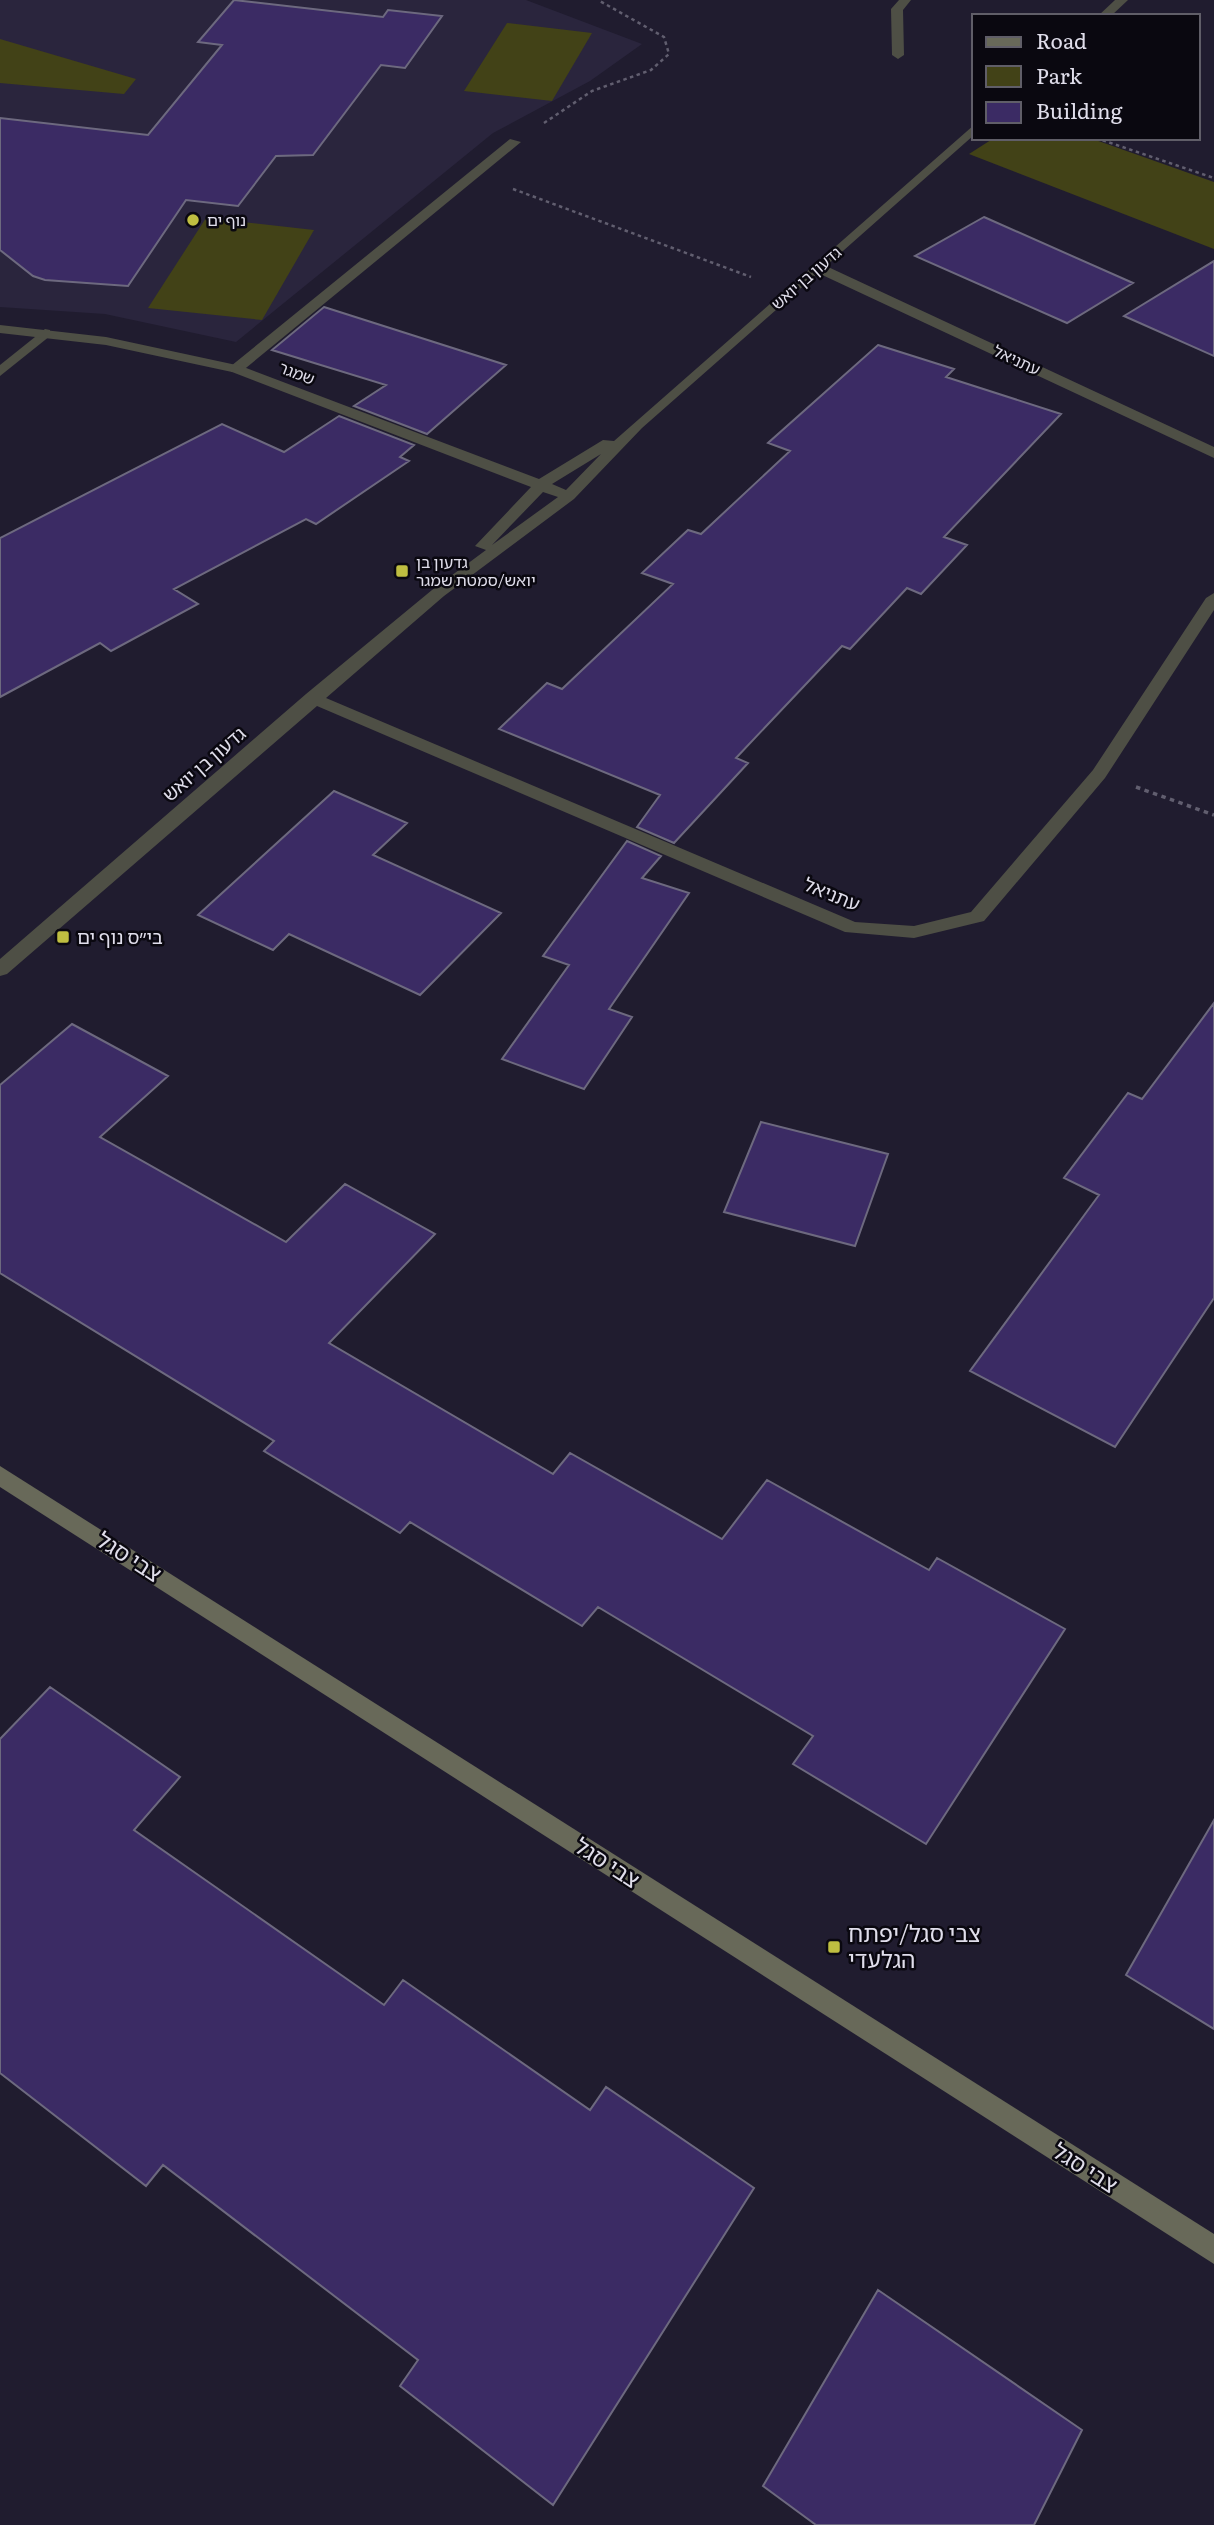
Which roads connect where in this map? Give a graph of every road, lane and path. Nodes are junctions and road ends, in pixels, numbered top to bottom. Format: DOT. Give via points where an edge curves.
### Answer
graph roads {
  1 [pos="598,0"];
  2 [pos="905,0"];
  3 [pos="1122,0"];
  4 [pos="1106,14"];
  5 [pos="898,55"];
  6 [pos="972,131"];
  7 [pos="1102,140"];
  8 [pos="515,142"];
  9 [pos="473,174"];
  10 [pos="1214,178"];
  11 [pos="818,268"];
  12 [pos="755,279"];
  13 [pos="0,329"];
  14 [pos="45,333"];
  15 [pos="236,369"];
  16 [pos="0,372"];
  17 [pos="637,425"];
  18 [pos="1214,453"];
  19 [pos="541,485"];
  20 [pos="569,496"];
  21 [pos="438,593"];
  22 [pos="1214,598"];
  23 [pos="312,698"];
  24 [pos="1099,774"];
  25 [pos="1214,815"];
  26 [pos="0,969"];
  27 [pos="0,1475"];
  28 [pos="1214,2250"];
  1 -- 8 [label="path" via="664,37 669,54 651,70 593,91"];
  2 -- 5 [label="street" via="897,9"];
  3 -- 4 [label="street"];
  6 -- 11 [label="street, גדעון בן יואש"];
  7 -- 10 [label="path"];
  8 -- 9 [label="street"];
  9 -- 12 [label="path"];
  9 -- 15 [label="street"];
  11 -- 17 [label="street, גדעון בן יואש"];
  11 -- 18 [label="street, עתניאל"];
  13 -- 14 [label="street, שמגר"];
  14 -- 15 [label="street, שמגר"];
  14 -- 16 [label="street"];
  15 -- 19 [label="street, שמגר"];
  17 -- 19 [label="street, גדעון בן יואש"];
  17 -- 20 [label="street, גדעון בן יואש"];
  19 -- 20 [label="street, שמגר"];
  19 -- 21 [label="street, גדעון בן יואש"];
  20 -- 21 [label="street, גדעון בן יואש"];
  21 -- 23 [label="street, גדעון בן יואש"];
  22 -- 24 [label="street, עתניאל"];
  23 -- 24 [label="street, עתניאל" via="852,928 914,932 976,917"];
  23 -- 26 [label="street, גדעון בן יואש"];
  24 -- 25 [label="path"];
  27 -- 28 [label="street, צבי סגל"];
}
